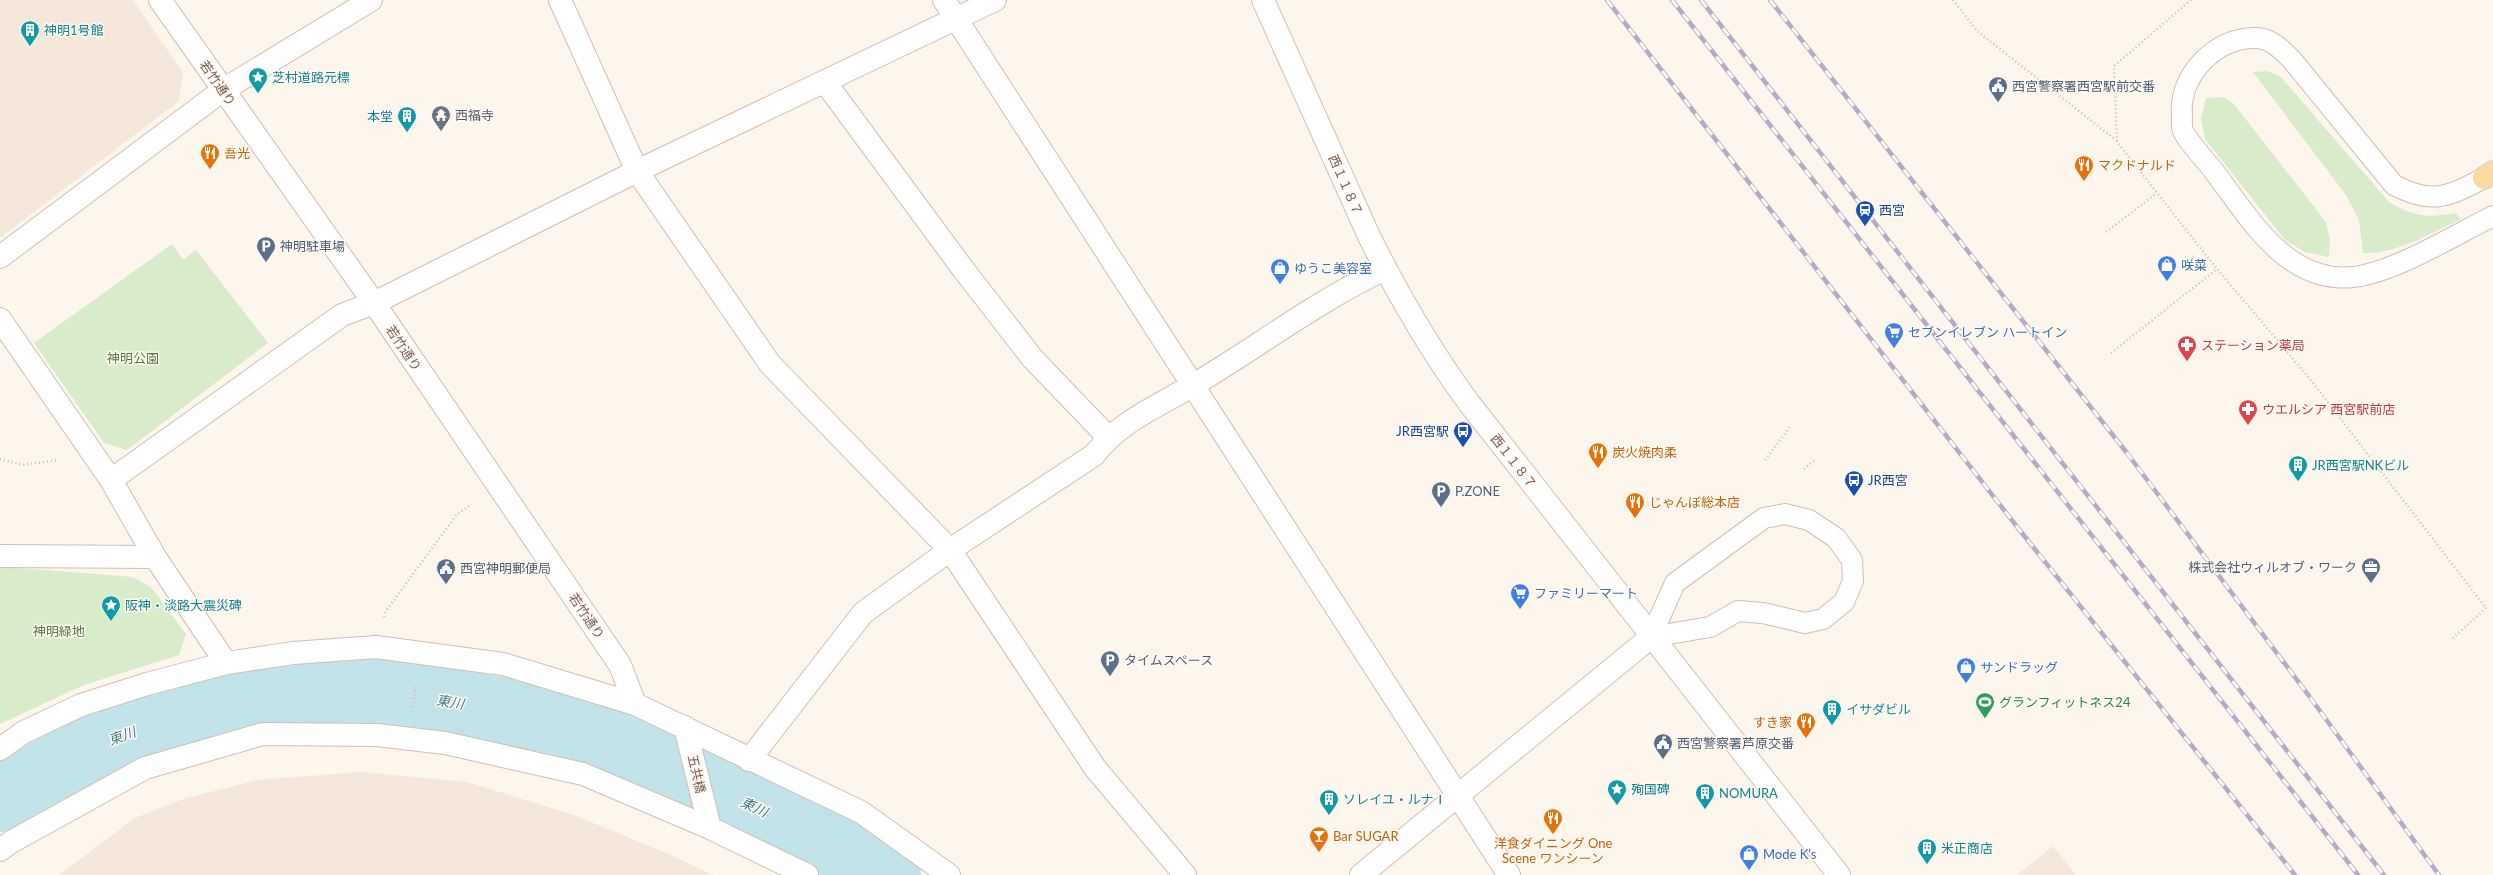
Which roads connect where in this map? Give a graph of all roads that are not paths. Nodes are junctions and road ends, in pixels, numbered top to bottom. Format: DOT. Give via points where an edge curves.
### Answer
graph roads {
  1 [pos="160,0"];
  2 [pos="371,0"];
  3 [pos="560,0"];
  4 [pos="944,0"];
  5 [pos="995,0"];
  6 [pos="1263,0"];
  7 [pos="958,19"];
  8 [pos="825,82"];
  9 [pos="224,90"];
  10 [pos="637,171"];
  11 [pos="2488,175"];
  12 [pos="2493,216"];
  13 [pos="0,258"];
  14 [pos="1385,269"];
  15 [pos="374,303"];
  16 [pos="0,319"];
  17 [pos="1194,385"];
  18 [pos="1108,437"];
  19 [pos="111,480"];
  20 [pos="950,550"];
  21 [pos="0,556"];
  22 [pos="155,557"];
  23 [pos="1651,637"];
  24 [pos="226,663"];
  25 [pos="635,704"];
  26 [pos="687,735"];
  27 [pos="0,749"];
  28 [pos="748,760"];
  29 [pos="1459,796"];
  30 [pos="710,828"];
  31 [pos="0,850"];
  32 [pos="807,875"];
  33 [pos="949,875"];
  34 [pos="1185,875"];
  35 [pos="1361,875"];
  36 [pos="1509,875"];
  37 [pos="1839,875"];
  1 -- 9 [label="street, 若竹通り"];
  2 -- 9 [label="street"];
  3 -- 10 [label="street"];
  4 -- 7 [label="street"];
  5 -- 7 [label="street"];
  6 -- 14 [label="street, 西１１８７"];
  7 -- 8 [label="street"];
  7 -- 17 [label="street"];
  8 -- 10 [label="street"];
  8 -- 18 [label="street" via="1033,359"];
  9 -- 13 [label="street"];
  9 -- 15 [label="street, 若竹通り"];
  10 -- 15 [label="street"];
  10 -- 20 [label="street" via="770,364"];
  11 -- 12 [label="lane" via="2453,194 2433,198 2413,195 2394,185 2292,60 2275,44 2257,38 2236,42 2214,51 2198,66 2186,86 2181,108 2183,130 2262,237 2289,260 2319,276 2352,278 2380,272"];
  14 -- 17 [label="street" via="1304,313"];
  14 -- 23 [label="street, 西１１８７" via="1448,375"];
  15 -- 19 [label="street" via="342,315"];
  15 -- 25 [label="street, 若竹通り" via="620,665"];
  16 -- 19 [label="street"];
  17 -- 18 [label="street" via="1170,396"];
  17 -- 29 [label="street"];
  18 -- 20 [label="street" via="1094,455"];
  19 -- 22 [label="street"];
  20 -- 28 [label="street" via="863,613"];
  20 -- 34 [label="street" via="1095,768"];
  21 -- 22 [label="street"];
  22 -- 24 [label="street"];
  23 -- 23 [label="lane" via="1675,584 1764,518 1785,514 1809,520 1836,538 1852,560 1853,581 1844,602 1824,619 1805,623 1763,613 1738,611 1710,627"];
  23 -- 29 [label="street"];
  23 -- 37 [label="street, 西１１８７"];
  24 -- 25 [label="street" via="293,653 376,646 503,664"];
  24 -- 27 [label="street" via="147,684 81,706 24,732"];
  25 -- 26 [label="street"];
  26 -- 28 [label="street"];
  26 -- 30 [label="street, 五共橋"];
  28 -- 33 [label="street" via="861,812"];
  29 -- 35 [label="street"];
  29 -- 36 [label="street"];
  30 -- 31 [label="street" via="583,774 453,745 376,735 263,734 145,768"];
  30 -- 32 [label="street"];
}
